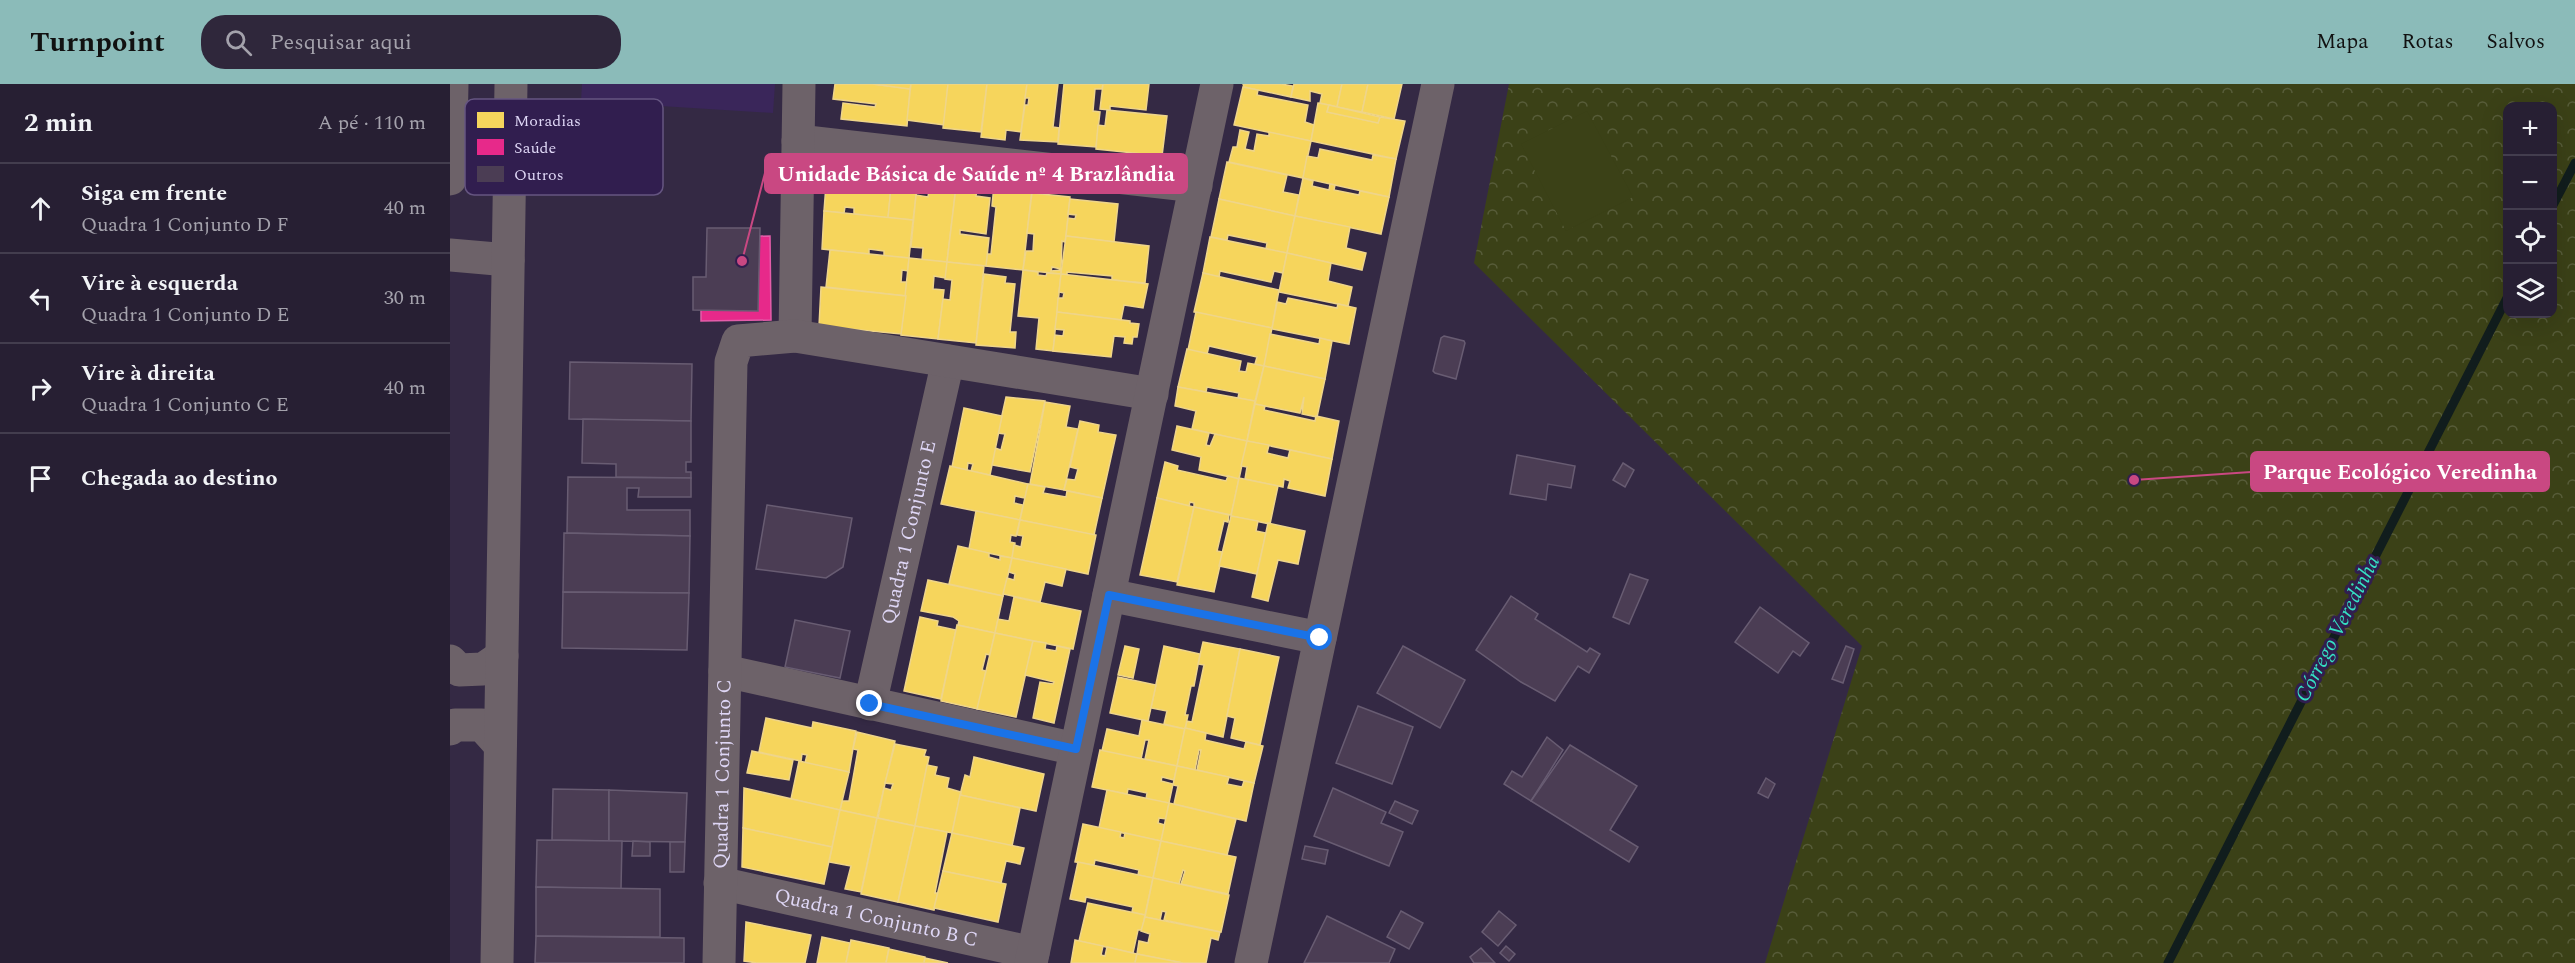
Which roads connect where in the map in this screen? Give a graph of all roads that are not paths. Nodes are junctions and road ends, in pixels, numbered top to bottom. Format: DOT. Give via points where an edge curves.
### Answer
graph roads {
  1 [pos="452,84"];
  2 [pos="511,84"];
  3 [pos="799,84"];
  4 [pos="1217,84"];
  5 [pos="1437,84"];
  6 [pos="511,99"];
  7 [pos="798,141"];
  8 [pos="450,179"];
  9 [pos="1196,186"];
  10 [pos="509,195"];
  11 [pos="450,255"];
  12 [pos="508,260"];
  13 [pos="795,336"];
  14 [pos="948,361"];
  15 [pos="1152,394"];
  16 [pos="1109,595"];
  17 [pos="1320,638"];
  18 [pos="502,656"];
  19 [pos="450,661"];
  20 [pos="725,671"];
  21 [pos="870,704"];
  22 [pos="450,729"];
  23 [pos="500,745"];
  24 [pos="1076,749"];
  25 [pos="720,883"];
  26 [pos="1032,958"];
  27 [pos="497,963"];
  28 [pos="719,963"];
  29 [pos="1251,963"];
  1 -- 8 [label="street"];
  2 -- 6 [label="street"];
  3 -- 7 [label="street"];
  4 -- 9 [label="street"];
  5 -- 17 [label="street"];
  7 -- 9 [label="street"];
  7 -- 13 [label="street"];
  9 -- 15 [label="street"];
  10 -- 12 [label="street"];
  11 -- 12 [label="street"];
  12 -- 18 [label="street"];
  13 -- 14 [label="street"];
  13 -- 20 [label="street" via="738,341 731,362"];
  14 -- 15 [label="street"];
  14 -- 21 [label="street, Quadra 1 Conjunto E"];
  15 -- 16 [label="street"];
  16 -- 17 [label="street"];
  16 -- 24 [label="street"];
  17 -- 29 [label="street"];
  18 -- 19 [label="street" via="483,669 459,670"];
  18 -- 23 [label="street"];
  20 -- 21 [label="street, Quadra 1 Conjunto C"];
  20 -- 25 [label="street, Quadra 1 Conjunto C"];
  21 -- 24 [label="street, Quadra 1 Conjunto C"];
  22 -- 23 [label="street" via="455,725 482,725"];
  23 -- 27 [label="street"];
  24 -- 26 [label="street"];
  25 -- 26 [label="street, Quadra 1 Conjunto B C"];
  25 -- 28 [label="street, Quadra 1 Conjunto C"];
}
